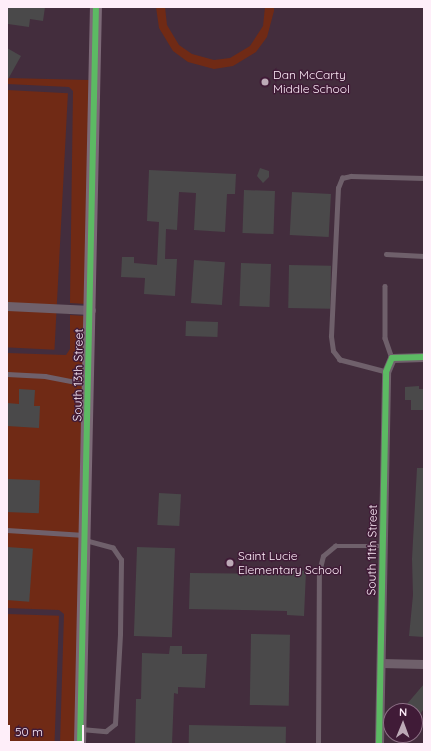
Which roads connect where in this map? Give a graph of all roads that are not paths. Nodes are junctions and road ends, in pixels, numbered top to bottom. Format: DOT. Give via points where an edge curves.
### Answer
graph roads {
  1 [pos="96,7"];
  2 [pos="424,178"];
  3 [pos="386,254"];
  4 [pos="424,256"];
  5 [pos="385,286"];
  6 [pos="7,306"];
  7 [pos="91,310"];
  8 [pos="424,357"];
  9 [pos="392,358"];
  10 [pos="386,372"];
  11 [pos="7,374"];
  12 [pos="89,384"];
  13 [pos="7,530"];
  14 [pos="85,538"];
  15 [pos="383,546"];
  16 [pos="381,663"];
  17 [pos="424,664"];
  18 [pos="81,729"];
  19 [pos="80,744"];
  20 [pos="318,744"];
  21 [pos="380,744"];
  1 -- 7 [label="street, South 13th Street"];
  2 -- 10 [label="lane" via="351,176 342,178 338,188 331,336 333,351 340,360"];
  3 -- 4 [label="lane"];
  5 -- 9 [label="lane" via="385,338"];
  6 -- 7 [label="street"];
  7 -- 12 [label="street, South 13th Street"];
  8 -- 9 [label="street"];
  9 -- 10 [label="street, South 11th Street"];
  10 -- 15 [label="street, South 11th Street"];
  11 -- 12 [label="lane" via="45,376"];
  12 -- 14 [label="street, South 13th Street"];
  13 -- 14 [label="lane"];
  14 -- 18 [label="street, South 13th Street"];
  14 -- 18 [label="lane" via="113,548 121,560 120,634 115,724 106,731"];
  15 -- 16 [label="street, South 11th Street"];
  15 -- 20 [label="lane" via="335,546 323,556 319,572"];
  16 -- 17 [label="street"];
  16 -- 21 [label="street, South 11th Street"];
  18 -- 19 [label="street, South 13th Street"];
}
